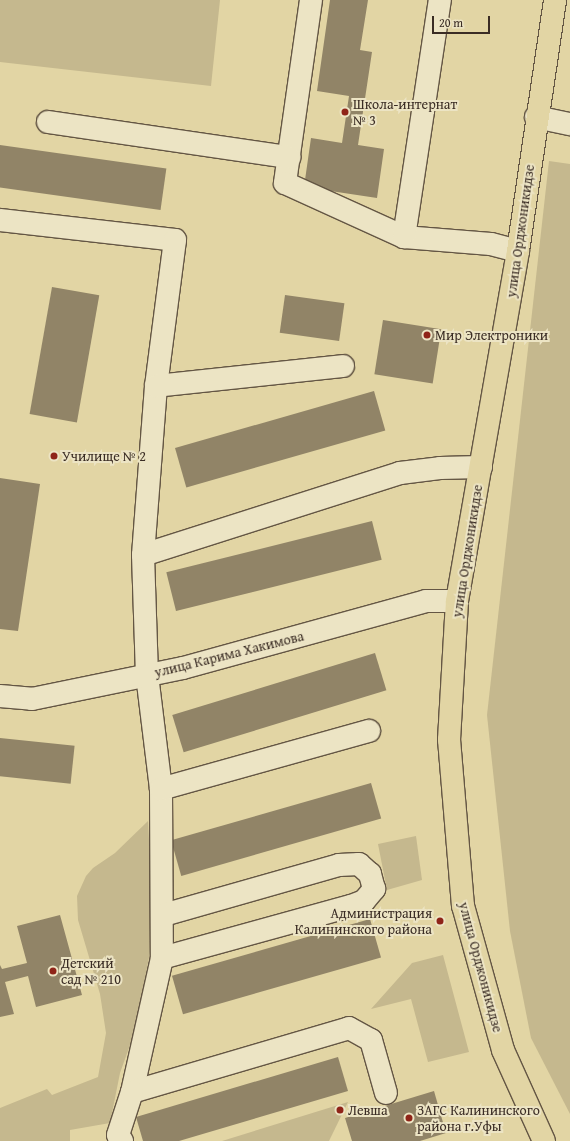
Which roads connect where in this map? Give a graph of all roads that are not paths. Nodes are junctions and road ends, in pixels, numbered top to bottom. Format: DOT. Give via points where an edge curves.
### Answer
graph roads {
  1 [pos="311,0"];
  2 [pos="440,0"];
  3 [pos="555,0"];
  4 [pos="536,117"];
  5 [pos="48,122"];
  6 [pos="570,124"];
  7 [pos="288,157"];
  8 [pos="0,220"];
  9 [pos="404,237"];
  10 [pos="518,250"];
  11 [pos="343,366"];
  12 [pos="156,386"];
  13 [pos="481,467"];
  14 [pos="143,555"];
  15 [pos="456,600"];
  16 [pos="147,675"];
  17 [pos="0,696"];
  18 [pos="369,731"];
  19 [pos="161,789"];
  20 [pos="163,915"];
  21 [pos="162,958"];
  22 [pos="132,1092"];
  23 [pos="386,1092"];
  24 [pos="122,1141"];
  25 [pos="544,1141"];
  1 -- 7 [label="street"];
  2 -- 9 [label="street"];
  3 -- 4 [label="main road, улица Орджоникидзе"];
  4 -- 6 [label="street"];
  4 -- 10 [label="main road, улица Орджоникидзе"];
  5 -- 7 [label="street"];
  7 -- 9 [label="street" via="285,183"];
  8 -- 12 [label="street" via="175,240"];
  9 -- 10 [label="street" via="491,244"];
  10 -- 13 [label="main road, улица Орджоникидзе"];
  11 -- 12 [label="street"];
  12 -- 14 [label="street"];
  13 -- 14 [label="street" via="440,468 400,473"];
  13 -- 15 [label="main road, улица Орджоникидзе"];
  14 -- 16 [label="street"];
  15 -- 16 [label="street, улица Карима Хакимова" via="426,601 183,668"];
  15 -- 25 [label="main road, улица Орджоникидзе" via="449,740 463,906 503,1050"];
  16 -- 17 [label="street, улица Карима Хакимова" via="32,700"];
  16 -- 19 [label="street"];
  18 -- 19 [label="street"];
  19 -- 20 [label="street"];
  20 -- 21 [label="street"];
  20 -- 21 [label="street" via="339,865 359,864 370,874 374,889 364,901 351,906"];
  21 -- 22 [label="street"];
  22 -- 23 [label="street" via="349,1028 371,1040"];
  22 -- 24 [label="street" via="118,1135"];
}
